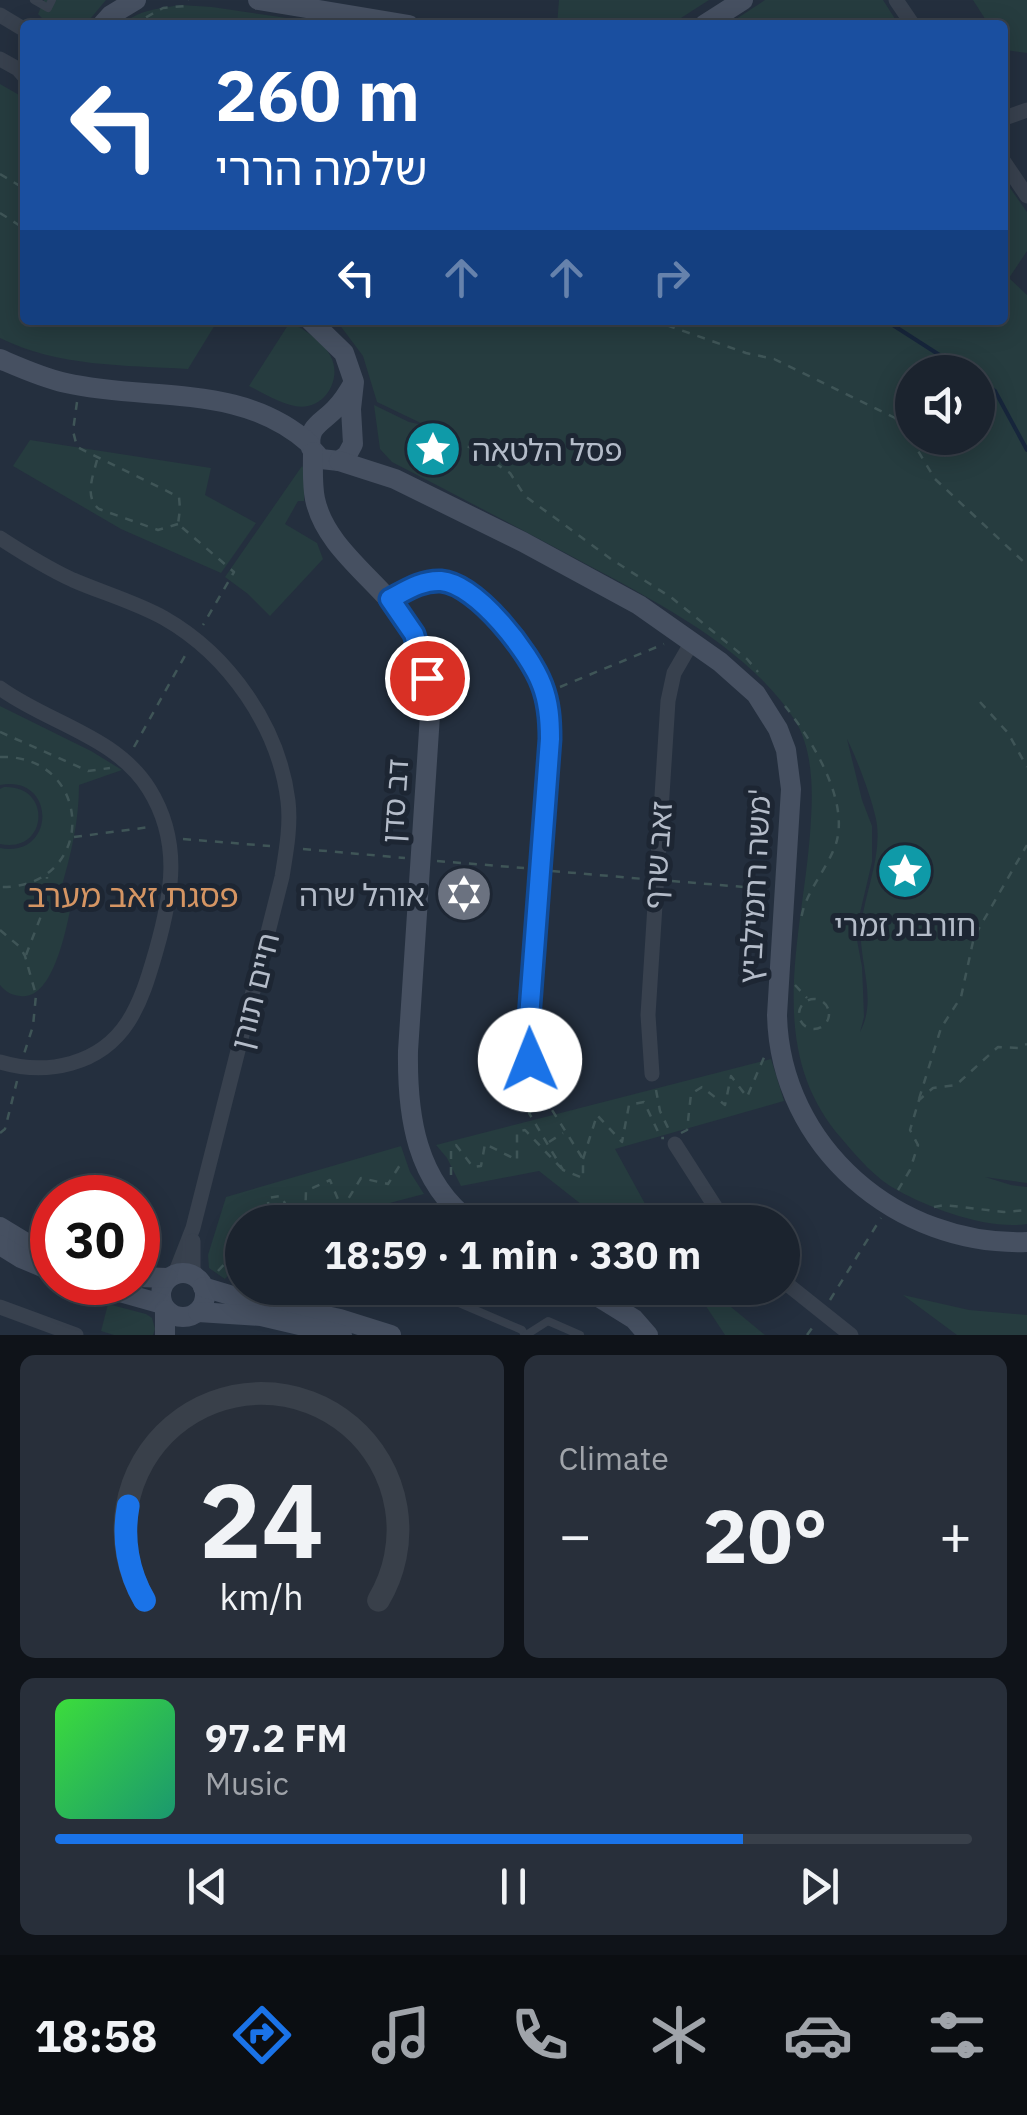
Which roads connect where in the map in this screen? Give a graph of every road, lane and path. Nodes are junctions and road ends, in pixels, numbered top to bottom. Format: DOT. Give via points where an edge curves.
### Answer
graph roads {
  1 [pos="34,0"];
  2 [pos="52,0"];
  3 [pos="136,0"];
  4 [pos="188,0"];
  5 [pos="258,0"];
  6 [pos="743,0"];
  7 [pos="106,20"];
  8 [pos="141,20"];
  9 [pos="378,20"];
  10 [pos="712,20"];
  11 [pos="1008,169"];
  12 [pos="1027,196"];
  13 [pos="315,325"];
  14 [pos="666,325"];
  15 [pos="0,359"];
  16 [pos="354,382"];
  17 [pos="79,385"];
  18 [pos="315,436"];
  19 [pos="344,449"];
  20 [pos="408,453"];
  21 [pos="97,458"];
  22 [pos="322,518"];
  23 [pos="178,524"];
  24 [pos="0,538"];
  25 [pos="1027,564"];
  26 [pos="390,599"];
  27 [pos="195,639"];
  28 [pos="688,639"];
  29 [pos="759,674"];
  30 [pos="0,688"];
  31 [pos="545,693"];
  32 [pos="980,702"];
  33 [pos="783,704"];
  34 [pos="0,732"];
  35 [pos="0,758"];
  36 [pos="126,761"];
  37 [pos="1027,767"];
  38 [pos="165,832"];
  39 [pos="72,838"];
  40 [pos="1027,845"];
  41 [pos="287,848"];
  42 [pos="421,859"];
  43 [pos="539,870"];
  44 [pos="47,876"];
  45 [pos="655,880"];
  46 [pos="0,887"];
  47 [pos="785,890"];
  48 [pos="0,930"];
  49 [pos="800,931"];
  50 [pos="25,956"];
  51 [pos="778,990"];
  52 [pos="808,1000"];
  53 [pos="778,1042"];
  54 [pos="1027,1044"];
  55 [pos="0,1062"];
  56 [pos="20,1068"];
  57 [pos="652,1074"];
  58 [pos="919,1100"];
  59 [pos="537,1105"];
  60 [pos="566,1131"];
  61 [pos="0,1134"];
  62 [pos="673,1140"];
  63 [pos="547,1143"];
  64 [pos="422,1158"];
  65 [pos="583,1159"];
  66 [pos="564,1170"];
  67 [pos="438,1188"];
  68 [pos="269,1205"];
  69 [pos="286,1205"];
  70 [pos="305,1205"];
  71 [pos="340,1205"];
  72 [pos="344,1205"];
  73 [pos="449,1205"];
  74 [pos="715,1205"];
  75 [pos="888,1206"];
  76 [pos="1027,1210"];
  77 [pos="919,1222"];
  78 [pos="0,1226"];
  79 [pos="193,1228"];
  80 [pos="1027,1242"];
  81 [pos="0,1245"];
  82 [pos="30,1245"];
  83 [pos="225,1261"];
  84 [pos="30,1262"];
  85 [pos="160,1276"];
  86 [pos="172,1276"];
  87 [pos="201,1284"];
  88 [pos="800,1295"];
  89 [pos="158,1305"];
  90 [pos="464,1305"];
  91 [pos="611,1305"];
  92 [pos="0,1307"];
  93 [pos="164,1307"];
  94 [pos="822,1313"];
  95 [pos="193,1315"];
  96 [pos="76,1335"];
  97 [pos="169,1335"];
  98 [pos="342,1335"];
  99 [pos="390,1335"];
  100 [pos="526,1335"];
  101 [pos="580,1335"];
  102 [pos="648,1335"];
  103 [pos="851,1335"];
  1 -- 2 [label="lane" via="48,8"];
  3 -- 7 [label="street"];
  4 -- 8 [label="path"];
  5 -- 9 [label="street"];
  6 -- 10 [label="street"];
  11 -- 12 [label="street"];
  13 -- 16 [label="street" via="344,353"];
  14 -- 25 [label="path" via="774,359 895,418 935,478"];
  15 -- 17 [label="street"];
  16 -- 18 [label="street"];
  16 -- 19 [label="street"];
  17 -- 18 [label="street" via="242,405"];
  17 -- 21 [label="path" via="73,432 77,447"];
  18 -- 19 [label="street" via="321,459"];
  18 -- 19 [label="street" via="334,418 341,420"];
  18 -- 22 [label="street, דב סדן" via="312,478"];
  19 -- 22 [label="street" via="325,480"];
  19 -- 28 [label="street, משה רחמילביץ'" via="639,605"];
  20 -- 29 [label="path" via="430,441 470,446 510,473 525,496 672,598"];
  21 -- 23 [label="path" via="179,497"];
  21 -- 23 [label="path" via="93,505 158,530"];
  22 -- 26 [label="street, דב סדן"];
  23 -- 27 [label="path" via="234,572"];
  24 -- 27 [label="street, חיים תורן"];
  26 -- 31 [label="street" via="423,582 469,591 531,660"];
  26 -- 42 [label="street, דב סדן" via="414,634 430,696"];
  27 -- 36 [label="path"];
  27 -- 41 [label="street, חיים תורן" via="249,700 276,749 289,804"];
  28 -- 31 [label="path"];
  28 -- 45 [label="street, זאב שרף" via="670,685"];
  28 -- 47 [label="street, משה רחמילביץ'" via="742,680 778,729 791,788"];
  30 -- 36 [label="street"];
  31 -- 43 [label="street" via="550,739"];
  32 -- 37 [label="path"];
  33 -- 49 [label="path" via="807,734 829,781 840,828"];
  34 -- 36 [label="path" via="88,770"];
  35 -- 39 [label="path" via="49,771 73,812"];
  36 -- 38 [label="street" via="158,805"];
  38 -- 39 [label="path"];
  38 -- 41 [label="path"];
  38 -- 56 [label="street" via="172,870 167,913 129,1020 108,1045 78,1061"];
  39 -- 44 [label="path"];
  40 -- 58 [label="path" via="974,937 961,997 941,1028"];
  41 -- 42 [label="path"];
  41 -- 79 [label="street, חיים תורן"];
  42 -- 43 [label="path"];
  42 -- 64 [label="street, דב סדן" via="408,1074"];
  43 -- 45 [label="path"];
  43 -- 59 [label="street" via="528,1030"];
  44 -- 46 [label="path"];
  44 -- 50 [label="path" via="46,903"];
  45 -- 47 [label="path"];
  45 -- 57 [label="street, זאב שרף"];
  47 -- 51 [label="street, משה רחמילביץ'"];
  48 -- 50 [label="path"];
  50 -- 56 [label="path" via="36,1007"];
  51 -- 52 [label="path" via="794,984"];
  51 -- 53 [label="street, משה רחמילביץ'"];
  52 -- 52 [label="path" via="800,1020 811,1029 823,1027 827,1006"];
  53 -- 62 [label="path" via="766,1052 747,1097 732,1076 725,1105 702,1087 691,1094 687,1130"];
  53 -- 75 [label="street, משה רחמילביץ'" via="813,1134 840,1167"];
  54 -- 58 [label="path" via="998,1046 956,1085 933,1088"];
  55 -- 56 [label="street"];
  56 -- 61 [label="path"];
  57 -- 62 [label="path"];
  58 -- 75 [label="path" via="910,1130 918,1145"];
  59 -- 60 [label="path" via="552,1110"];
  59 -- 63 [label="path" via="530,1113"];
  60 -- 63 [label="path"];
  60 -- 65 [label="path"];
  62 -- 65 [label="path" via="661,1138 644,1102 629,1105 622,1142 598,1115"];
  62 -- 74 [label="street"];
  63 -- 66 [label="path"];
  64 -- 67 [label="street, דב סדן"];
  64 -- 72 [label="path" via="400,1164 388,1184 361,1178"];
  65 -- 66 [label="path" via="583,1178"];
  66 -- 67 [label="path" via="525,1130 517,1132 517,1160 485,1144 481,1166 473,1168 456,1145 451,1181"];
  67 -- 73 [label="street, דב סדן"];
  68 -- 69 [label="path" via="267,1198 281,1196"];
  70 -- 71 [label="path" via="306,1191 330,1180"];
  75 -- 77 [label="street, משה רחמילביץ'"];
  75 -- 94 [label="path"];
  76 -- 77 [label="path" via="944,1205 929,1208"];
  77 -- 80 [label="street, משה רחמילביץ'" via="984,1242"];
  78 -- 82 [label="street"];
  79 -- 86 [label="street, חיים תורן"];
  79 -- 87 [label="street, חיים תורן" via="193,1269"];
  81 -- 84 [label="street"];
  83 -- 87 [label="path"];
  85 -- 86 [label="street"];
  86 -- 87 [label="street" via="188,1274"];
  86 -- 93 [label="street" via="161,1290"];
  87 -- 95 [label="street" via="204,1300"];
  87 -- 99 [label="street"];
  88 -- 94 [label="street"];
  89 -- 93 [label="street"];
  90 -- 100 [label="lane"];
  91 -- 102 [label="street"];
  92 -- 96 [label="street"];
  93 -- 95 [label="street" via="176,1316"];
  93 -- 97 [label="street"];
  94 -- 103 [label="street"];
  95 -- 97 [label="street"];
  95 -- 98 [label="street" via="261,1316"];
  100 -- 101 [label="lane" via="548,1321"];
}
